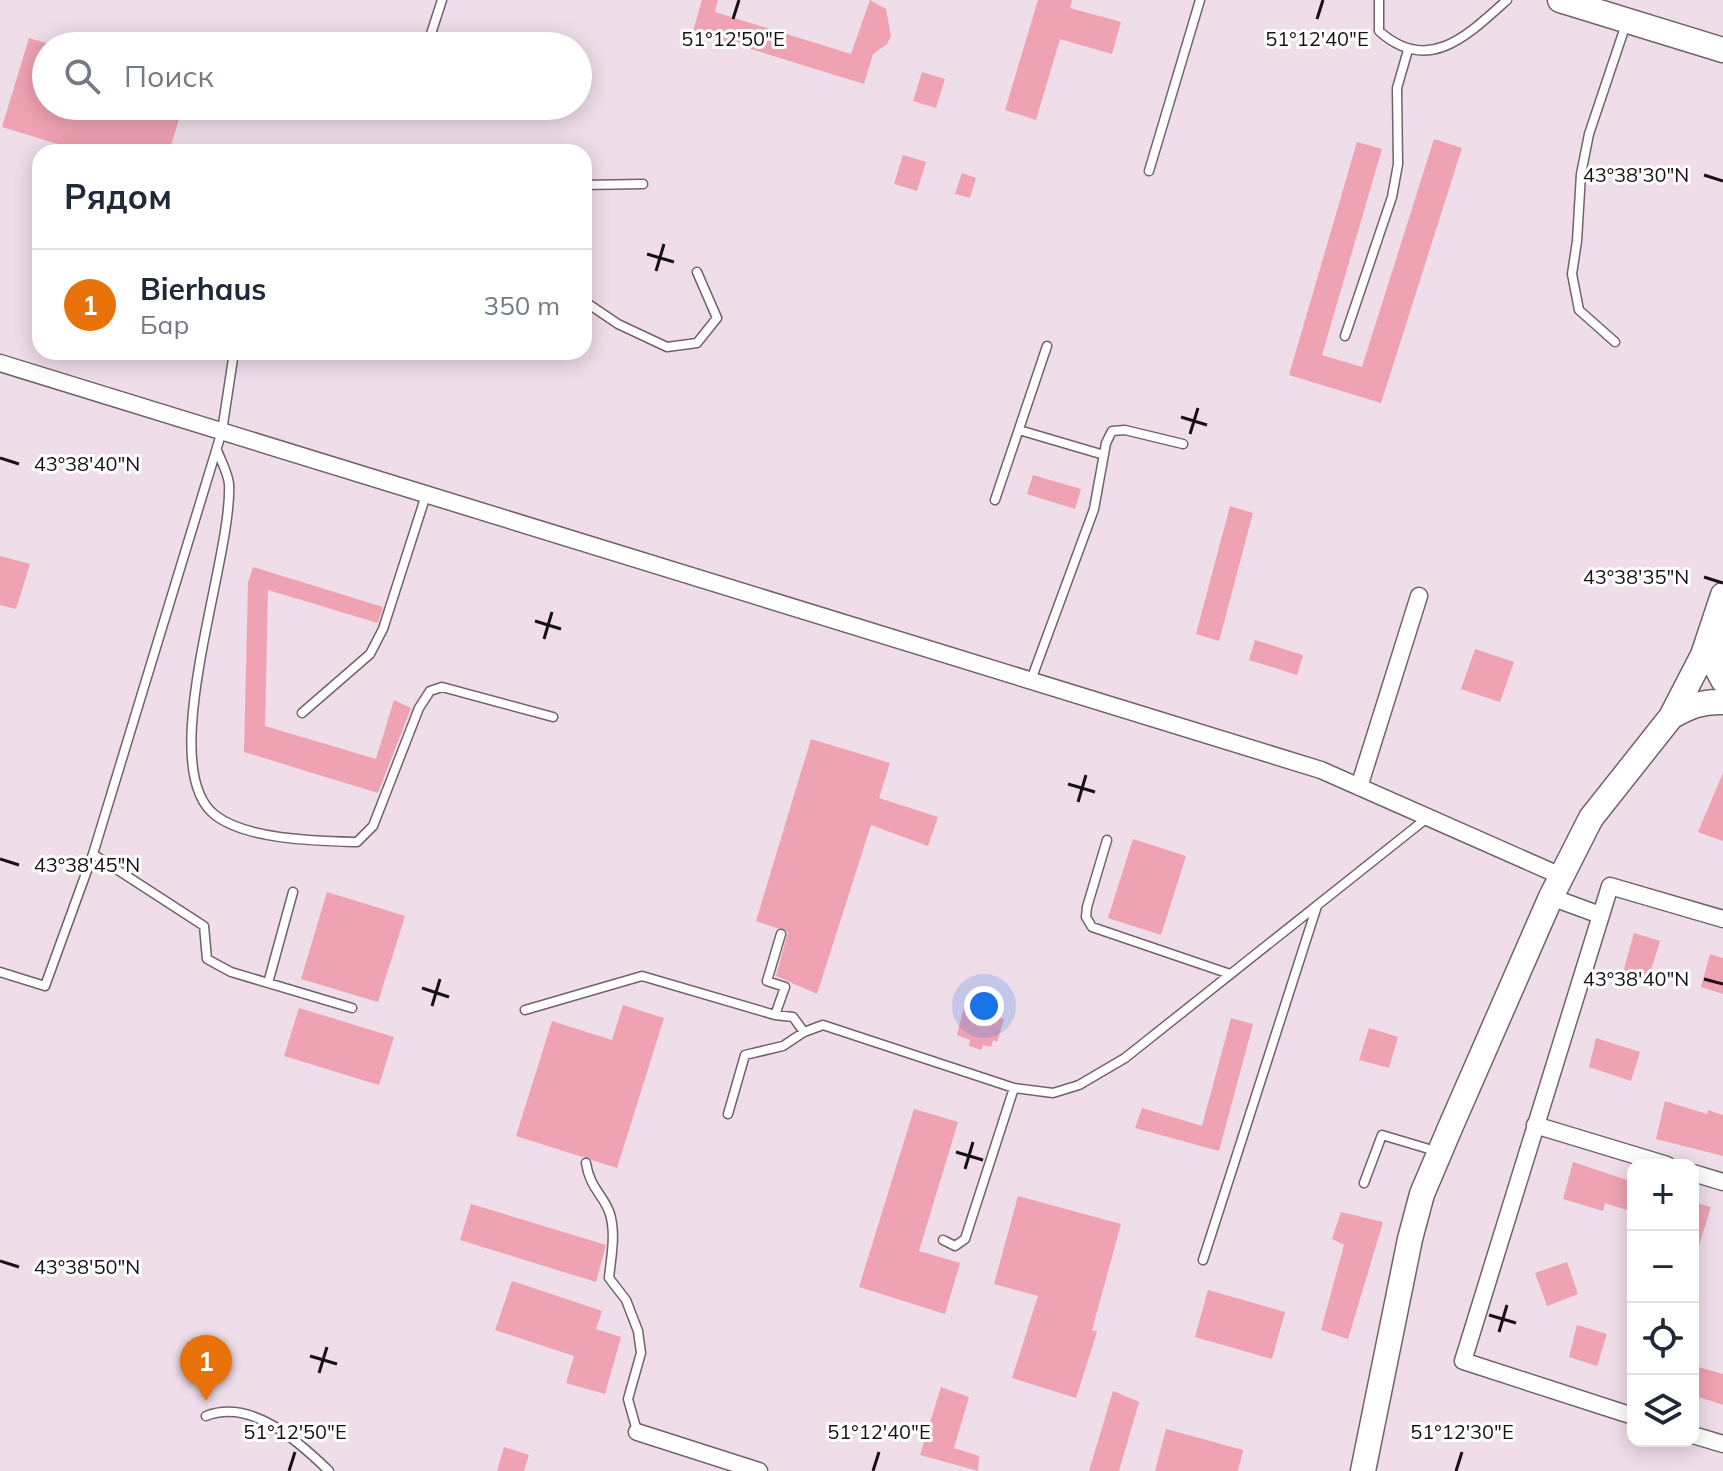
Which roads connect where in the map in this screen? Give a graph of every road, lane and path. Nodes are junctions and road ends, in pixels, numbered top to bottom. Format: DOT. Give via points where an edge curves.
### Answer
graph roads {
  1 [pos="442,0"];
  2 [pos="1200,0"];
  3 [pos="1379,0"];
  4 [pos="1507,0"];
  5 [pos="1560,0"];
  6 [pos="1627,21"];
  7 [pos="432,32"];
  8 [pos="1408,50"];
  9 [pos="1723,50"];
  10 [pos="1149,171"];
  11 [pos="643,184"];
  12 [pos="592,185"];
  13 [pos="697,272"];
  14 [pos="592,306"];
  15 [pos="1345,336"];
  16 [pos="1615,342"];
  17 [pos="1047,346"];
  18 [pos="233,360"];
  19 [pos="0,363"];
  20 [pos="1019,430"];
  21 [pos="222,431"];
  22 [pos="1183,444"];
  23 [pos="217,449"];
  24 [pos="1104,455"];
  25 [pos="426,494"];
  26 [pos="995,500"];
  27 [pos="1723,595"];
  28 [pos="1419,596"];
  29 [pos="1712,628"];
  30 [pos="1723,680"];
  31 [pos="1031,681"];
  32 [pos="1723,702"];
  33 [pos="302,713"];
  34 [pos="553,717"];
  35 [pos="1671,717"];
  36 [pos="1359,787"];
  37 [pos="1428,817"];
  38 [pos="1107,840"];
  39 [pos="93,854"];
  40 [pos="1556,887"];
  41 [pos="293,892"];
  42 [pos="1317,905"];
  43 [pos="1600,915"];
  44 [pos="1723,919"];
  45 [pos="781,934"];
  46 [pos="0,972"];
  47 [pos="1230,974"];
  48 [pos="268,983"];
  49 [pos="352,1008"];
  50 [pos="525,1010"];
  51 [pos="775,1015"];
  52 [pos="804,1032"];
  53 [pos="1014,1088"];
  54 [pos="728,1114"];
  55 [pos="1535,1125"];
  56 [pos="1440,1152"];
  57 [pos="1647,1159"];
  58 [pos="586,1163"];
  59 [pos="1699,1175"];
  60 [pos="1723,1182"];
  61 [pos="1364,1183"];
  62 [pos="943,1240"];
  63 [pos="1203,1260"];
  64 [pos="1627,1414"];
  65 [pos="206,1416"];
  66 [pos="637,1432"];
  67 [pos="1699,1437"];
  68 [pos="1723,1444"];
  69 [pos="329,1471"];
  70 [pos="759,1471"];
  71 [pos="1363,1471"];
  1 -- 7 [label="lane"];
  2 -- 10 [label="lane"];
  3 -- 8 [label="lane" via="1379,31"];
  4 -- 8 [label="lane" via="1448,46 1420,53"];
  5 -- 6 [label="street"];
  6 -- 9 [label="street"];
  6 -- 16 [label="lane" via="1589,134 1572,274 1579,310"];
  8 -- 15 [label="lane" via="1397,88 1398,164 1392,197"];
  11 -- 12 [label="lane"];
  13 -- 14 [label="lane" via="717,318 697,343 667,347"];
  17 -- 20 [label="lane"];
  18 -- 21 [label="lane"];
  19 -- 21 [label="street"];
  20 -- 24 [label="lane"];
  20 -- 26 [label="lane"];
  21 -- 23 [label="lane"];
  21 -- 25 [label="street"];
  22 -- 24 [label="lane" via="1112,431"];
  23 -- 34 [label="lane" via="229,481 228,522 193,704 190,752 195,782 214,815 255,832 357,842 373,826 430,691 442,687"];
  23 -- 39 [label="lane"];
  24 -- 31 [label="lane" via="1094,509"];
  25 -- 31 [label="street"];
  25 -- 33 [label="lane" via="383,629 370,654"];
  27 -- 29 [label="street"];
  28 -- 36 [label="street"];
  29 -- 30 [label="street" via="1711,657"];
  29 -- 35 [label="street"];
  31 -- 36 [label="street" via="1321,770"];
  32 -- 35 [label="street" via="1689,706"];
  35 -- 40 [label="street" via="1591,818"];
  36 -- 37 [label="street"];
  37 -- 40 [label="street"];
  37 -- 42 [label="lane"];
  38 -- 47 [label="lane" via="1087,907 1092,927"];
  39 -- 46 [label="lane" via="45,986"];
  39 -- 48 [label="lane" via="204,926 207,959"];
  40 -- 43 [label="street"];
  40 -- 56 [label="street"];
  41 -- 48 [label="lane"];
  42 -- 47 [label="lane"];
  42 -- 63 [label="lane"];
  43 -- 44 [label="street" via="1610,886"];
  43 -- 55 [label="street"];
  45 -- 51 [label="lane" via="767,981 785,987"];
  47 -- 53 [label="lane" via="1125,1058 1079,1085 1053,1093"];
  48 -- 49 [label="lane"];
  50 -- 51 [label="lane" via="642,976"];
  51 -- 52 [label="lane" via="793,1017"];
  52 -- 53 [label="lane" via="823,1025"];
  52 -- 54 [label="lane" via="783,1046 745,1055"];
  53 -- 62 [label="lane" via="965,1239 955,1246"];
  55 -- 57 [label="street"];
  55 -- 64 [label="street" via="1463,1361"];
  56 -- 61 [label="lane" via="1382,1135"];
  56 -- 71 [label="street" via="1410,1239"];
  58 -- 66 [label="lane" via="589,1183 609,1212 609,1278 626,1300 638,1331 641,1353 628,1399"];
  59 -- 60 [label="street"];
  65 -- 69 [label="lane" via="221,1410 273,1424"];
  66 -- 70 [label="street"];
  67 -- 68 [label="street"];
}
